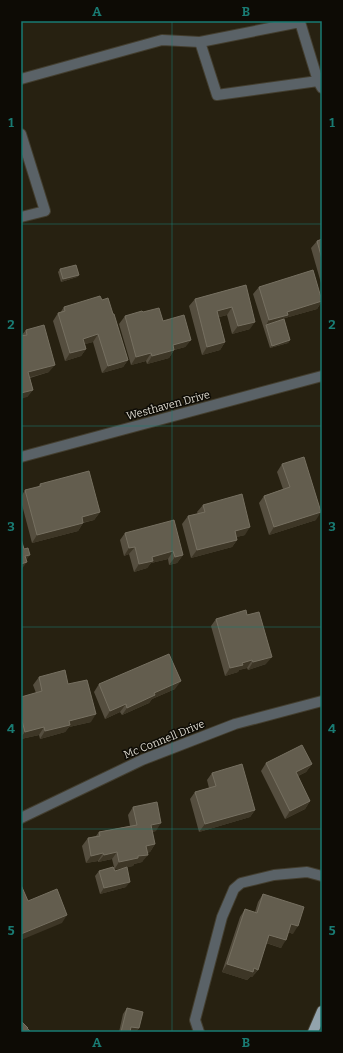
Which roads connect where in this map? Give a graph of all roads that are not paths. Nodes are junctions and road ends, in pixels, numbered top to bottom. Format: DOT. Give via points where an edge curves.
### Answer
graph roads {
  1 [pos="200,42"];
  2 [pos="21,79"];
  3 [pos="320,85"];
  4 [pos="21,134"];
  5 [pos="21,217"];
  6 [pos="322,376"];
  7 [pos="21,457"];
  8 [pos="322,701"];
  9 [pos="21,818"];
  10 [pos="322,876"];
  11 [pos="322,1011"];
  12 [pos="199,1032"];
  13 [pos="313,1032"];
  1 -- 2 [label="street" via="162,40"];
  1 -- 3 [label="street" via="217,95"];
  1 -- 3 [label="street" via="300,22"];
  4 -- 5 [label="street" via="45,211"];
  6 -- 7 [label="street, Westhaven Drive"];
  8 -- 9 [label="street, Mc Connell Drive" via="235,724 178,746 142,760"];
  10 -- 12 [label="street" via="306,872 274,875 241,882 234,889 222,917 196,1020"];
  11 -- 13 [label="main road"];
}
